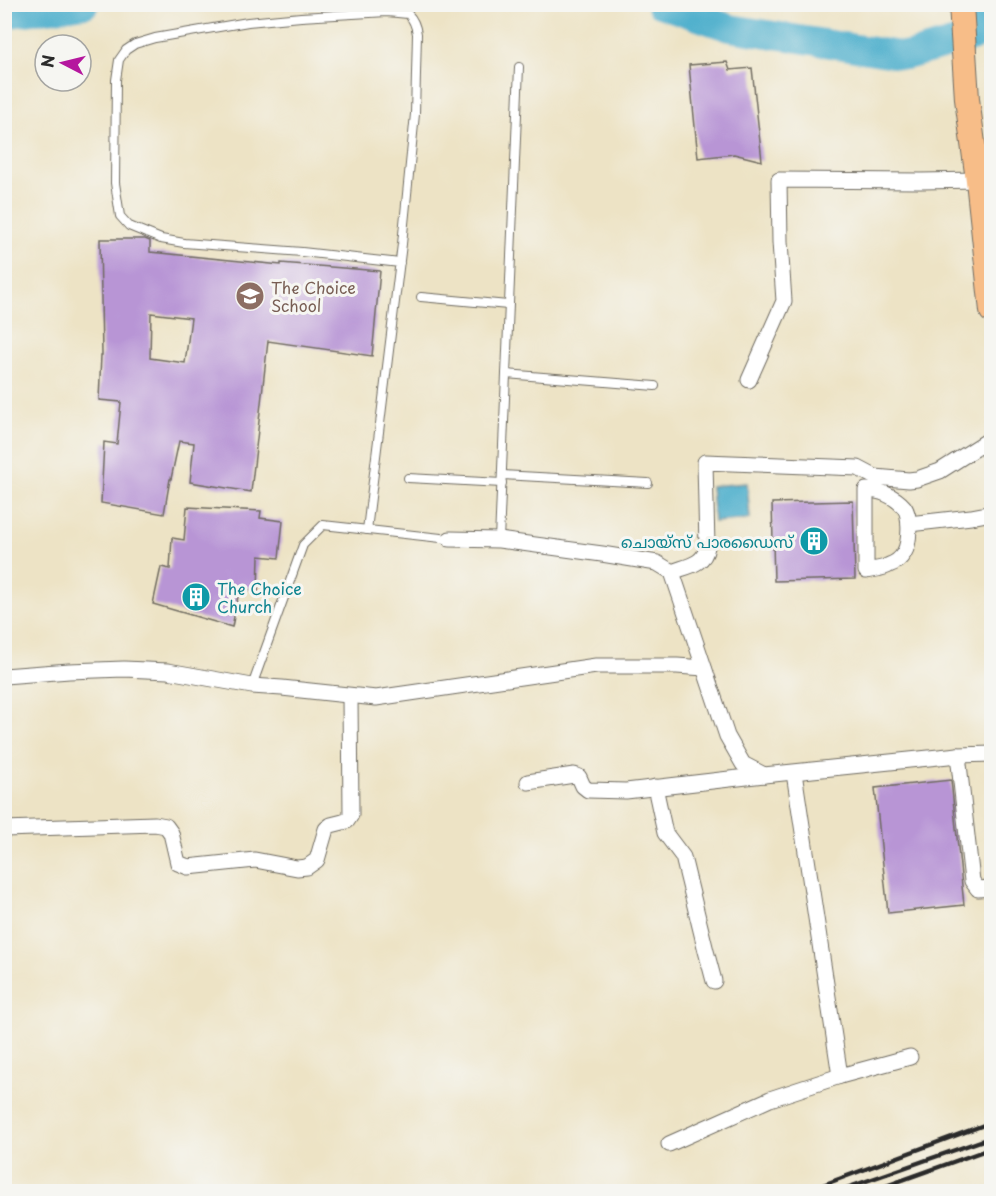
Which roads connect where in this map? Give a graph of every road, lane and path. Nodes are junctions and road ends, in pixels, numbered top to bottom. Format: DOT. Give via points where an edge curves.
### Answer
graph roads {
  1 [pos="961,4"];
  2 [pos="519,67"];
  3 [pos="982,175"];
  4 [pos="400,263"];
  5 [pos="421,297"];
  6 [pos="508,305"];
  7 [pos="992,311"];
  8 [pos="506,374"];
  9 [pos="749,380"];
  10 [pos="655,386"];
  11 [pos="992,438"];
  12 [pos="408,478"];
  13 [pos="502,479"];
  14 [pos="648,483"];
  15 [pos="992,513"];
  16 [pos="909,524"];
  17 [pos="368,530"];
  18 [pos="450,539"];
  19 [pos="499,540"];
  20 [pos="672,572"];
  21 [pos="704,668"];
  22 [pos="4,676"];
  23 [pos="252,686"];
  24 [pos="350,696"];
  25 [pos="992,754"];
  26 [pos="958,755"];
  27 [pos="794,773"];
  28 [pos="764,775"];
  29 [pos="528,782"];
  30 [pos="655,787"];
  31 [pos="4,829"];
  32 [pos="992,888"];
  33 [pos="714,981"];
  34 [pos="910,1057"];
  35 [pos="840,1076"];
  36 [pos="669,1144"];
  1 -- 3 [label="highway" via="967,99"];
  2 -- 6 [label="lane"];
  3 -- 7 [label="highway"];
  3 -- 9 [label="street" via="779,180 784,301"];
  4 -- 4 [label="lane" via="415,114 416,31 408,14 387,12 248,22 155,38 126,50 119,60 116,80 115,183 120,216 129,226 184,243"];
  4 -- 17 [label="lane"];
  5 -- 6 [label="lane"];
  6 -- 8 [label="lane"];
  8 -- 10 [label="lane"];
  8 -- 13 [label="lane"];
  11 -- 20 [label="street" via="940,471 909,480 875,477 858,468 705,462 706,554 702,560"];
  12 -- 13 [label="lane"];
  13 -- 14 [label="lane"];
  13 -- 19 [label="lane"];
  15 -- 16 [label="street"];
  16 -- 16 [label="street" via="906,546 899,558 883,568 866,570 866,490 899,502 907,512"];
  17 -- 18 [label="lane"];
  17 -- 23 [label="lane" via="323,525 303,544"];
  18 -- 19 [label="street"];
  19 -- 20 [label="street" via="657,563"];
  20 -- 21 [label="street"];
  21 -- 24 [label="street" via="596,666 376,698"];
  21 -- 28 [label="street" via="727,736 743,764"];
  22 -- 23 [label="street" via="124,669 168,671"];
  23 -- 24 [label="street"];
  24 -- 31 [label="street" via="351,815 347,821 326,829 317,860 308,867 255,860 188,867 178,863 171,832 166,826 155,824"];
  25 -- 26 [label="street"];
  26 -- 27 [label="street"];
  26 -- 32 [label="street" via="972,881 978,889"];
  27 -- 28 [label="street"];
  27 -- 35 [label="street"];
  28 -- 30 [label="street"];
  29 -- 30 [label="street" via="574,775 588,790"];
  30 -- 33 [label="street" via="665,833 683,857"];
  34 -- 35 [label="street"];
  35 -- 36 [label="street" via="770,1099"];
}
